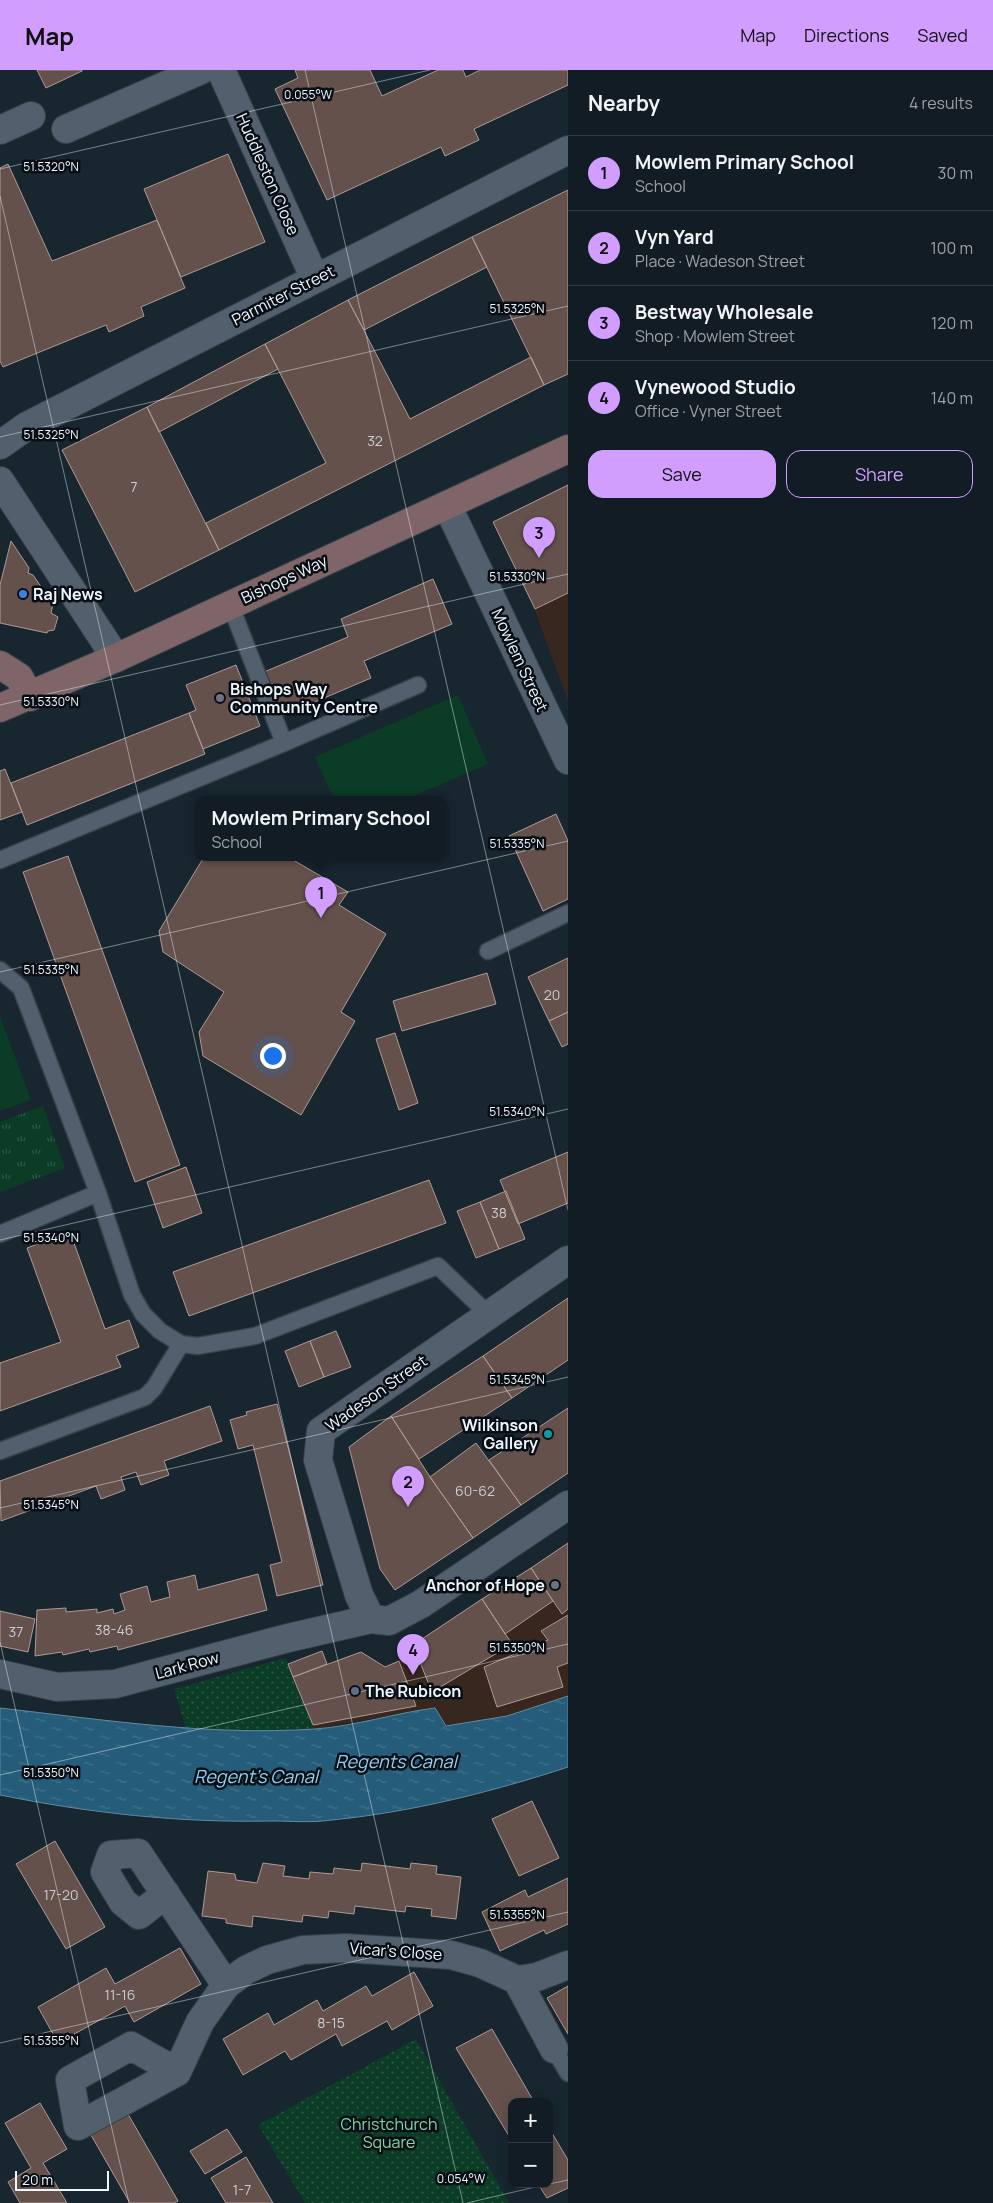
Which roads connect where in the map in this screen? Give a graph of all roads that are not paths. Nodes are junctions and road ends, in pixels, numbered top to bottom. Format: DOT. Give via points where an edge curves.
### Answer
graph roads {
  1 [pos="200,70"];
  2 [pos="221,70"];
  3 [pos="31,116"];
  4 [pos="66,129"];
  5 [pos="0,130"];
  6 [pos="565,159"];
  7 [pos="315,279"];
  8 [pos="0,445"];
  9 [pos="568,449"];
  10 [pos="0,481"];
  11 [pos="447,505"];
  12 [pos="230,604"];
  13 [pos="116,658"];
  14 [pos="0,664"];
  15 [pos="418,685"];
  16 [pos="30,697"];
  17 [pos="0,708"];
  18 [pos="284,743"];
  19 [pos="568,760"];
  20 [pos="0,860"];
  21 [pos="568,913"];
  22 [pos="488,951"];
  23 [pos="0,970"];
  24 [pos="98,1193"];
  25 [pos="0,1234"];
  26 [pos="568,1260"];
  27 [pos="488,1314"];
  28 [pos="181,1344"];
  29 [pos="0,1451"];
  30 [pos="568,1505"];
  31 [pos="372,1618"];
  32 [pos="0,1674"];
  33 [pos="166,1894"];
  34 [pos="568,1965"];
  35 [pos="517,1980"];
  36 [pos="226,1984"];
  37 [pos="554,2049"];
  38 [pos="177,2072"];
  39 [pos="568,2074"];
  1 -- 4 [label="street"];
  2 -- 7 [label="street, Huddleston Close"];
  3 -- 5 [label="street"];
  6 -- 7 [label="street, Parmiter Street"];
  7 -- 8 [label="street, Parmiter Street" via="27,426"];
  9 -- 11 [label="main road, Bishops Way"];
  10 -- 13 [label="street"];
  11 -- 12 [label="main road, Bishops Way"];
  11 -- 19 [label="street, Mowlem Street"];
  12 -- 13 [label="main road, Bishops Way"];
  12 -- 18 [label="lane"];
  13 -- 16 [label="main road, Bishops Way"];
  14 -- 16 [label="main road" via="18,677"];
  15 -- 18 [label="lane"];
  16 -- 17 [label="main road, Bishops Way"];
  18 -- 20 [label="lane"];
  21 -- 22 [label="lane"];
  23 -- 24 [label="lane" via="21,988"];
  24 -- 25 [label="lane"];
  24 -- 28 [label="lane" via="132,1295 143,1314 160,1331"];
  26 -- 27 [label="street, Wadeson Street"];
  27 -- 28 [label="lane" via="438,1266 255,1336 198,1346"];
  27 -- 31 [label="street, Wadeson Street" via="321,1430 318,1460 359,1595"];
  28 -- 29 [label="lane" via="145,1397"];
  30 -- 31 [label="street, Lark Row" via="421,1604 389,1621"];
  31 -- 32 [label="street, Lark Row" via="115,1684 57,1687"];
  33 -- 36 [label="street"];
  34 -- 35 [label="street" via="537,1977"];
  35 -- 36 [label="street, Vicar's Close" via="451,1955 346,1948 303,1950 267,1960"];
  35 -- 37 [label="street"];
  36 -- 38 [label="street, Vicar's Close" via="200,2022"];
  37 -- 39 [label="lane"];
}
